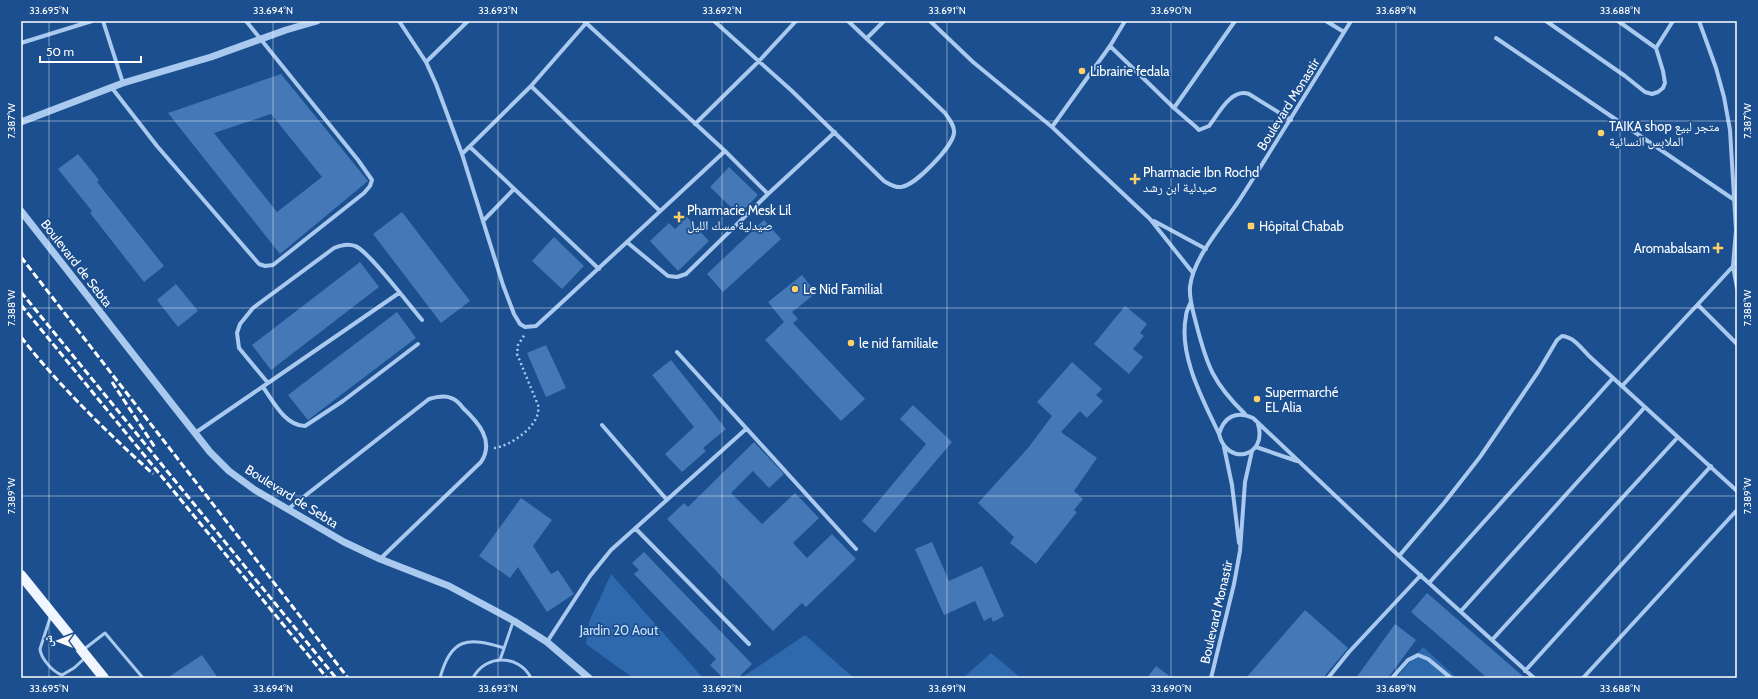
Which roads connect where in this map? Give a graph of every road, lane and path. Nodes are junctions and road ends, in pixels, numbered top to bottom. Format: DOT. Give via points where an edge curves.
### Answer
graph roads {
  1 [pos="92,21"];
  2 [pos="103,21"];
  3 [pos="246,21"];
  4 [pos="317,21"];
  5 [pos="399,21"];
  6 [pos="468,21"];
  7 [pos="714,21"];
  8 [pos="796,21"];
  9 [pos="848,21"];
  10 [pos="884,21"];
  11 [pos="930,21"];
  12 [pos="1125,21"];
  13 [pos="1235,21"];
  14 [pos="1326,21"];
  15 [pos="1351,21"];
  16 [pos="1546,21"];
  17 [pos="1618,21"];
  18 [pos="1673,21"];
  19 [pos="1699,21"];
  20 [pos="586,22"];
  21 [pos="1344,32"];
  22 [pos="867,38"];
  23 [pos="1496,38"];
  24 [pos="260,39"];
  25 [pos="21,43"];
  26 [pos="1110,46"];
  27 [pos="1656,48"];
  28 [pos="759,61"];
  29 [pos="426,62"];
  30 [pos="123,83"];
  31 [pos="531,86"];
  32 [pos="112,88"];
  33 [pos="1174,108"];
  34 [pos="1291,120"];
  35 [pos="21,122"];
  36 [pos="695,124"];
  37 [pos="1052,127"];
  38 [pos="834,132"];
  39 [pos="470,147"];
  40 [pos="725,151"];
  41 [pos="462,154"];
  42 [pos="514,189"];
  43 [pos="768,194"];
  44 [pos="1733,199"];
  45 [pos="21,211"];
  46 [pos="660,211"];
  47 [pos="1150,219"];
  48 [pos="483,221"];
  49 [pos="628,243"];
  50 [pos="1206,249"];
  51 [pos="1735,264"];
  52 [pos="599,268"];
  53 [pos="1193,273"];
  54 [pos="1737,288"];
  55 [pos="399,293"];
  56 [pos="1191,302"];
  57 [pos="1698,305"];
  58 [pos="422,320"];
  59 [pos="530,327"];
  60 [pos="418,344"];
  61 [pos="1737,344"];
  62 [pos="677,352"];
  63 [pos="1613,378"];
  64 [pos="268,383"];
  65 [pos="1623,385"];
  66 [pos="263,387"];
  67 [pos="1645,407"];
  68 [pos="1246,415"];
  69 [pos="1258,424"];
  70 [pos="602,425"];
  71 [pos="746,429"];
  72 [pos="195,433"];
  73 [pos="1219,434"];
  74 [pos="1678,437"];
  75 [pos="1224,447"];
  76 [pos="1256,447"];
  77 [pos="487,449"];
  78 [pos="1252,451"];
  79 [pos="1299,462"];
  80 [pos="1711,466"];
  81 [pos="1737,491"];
  82 [pos="667,500"];
  83 [pos="288,509"];
  84 [pos="1737,510"];
  85 [pos="636,529"];
  86 [pos="856,549"];
  87 [pos="1240,551"];
  88 [pos="1399,556"];
  89 [pos="380,559"];
  90 [pos="21,575"];
  91 [pos="1421,575"];
  92 [pos="1429,583"];
  93 [pos="1461,611"];
  94 [pos="51,613"];
  95 [pos="514,621"];
  96 [pos="1492,640"];
  97 [pos="547,642"];
  98 [pos="749,644"];
  99 [pos="504,648"];
  100 [pos="84,654"];
  101 [pos="500,660"];
  102 [pos="1525,671"];
  103 [pos="104,678"];
  104 [pos="143,678"];
  105 [pos="440,678"];
  106 [pos="473,678"];
  107 [pos="531,678"];
  108 [pos="589,678"];
  109 [pos="1211,678"];
  110 [pos="1328,678"];
  111 [pos="1392,678"];
  112 [pos="1451,678"];
  113 [pos="1534,678"];
  114 [pos="1583,678"];
  1 -- 25 [label="street"];
  2 -- 30 [label="street"];
  3 -- 24 [label="street"];
  4 -- 24 [label="street"];
  5 -- 29 [label="street"];
  6 -- 29 [label="street"];
  7 -- 28 [label="street"];
  8 -- 28 [label="street"];
  9 -- 22 [label="street"];
  10 -- 22 [label="street"];
  11 -- 37 [label="street" via="973,62"];
  12 -- 26 [label="street"];
  13 -- 33 [label="street"];
  14 -- 21 [label="street"];
  15 -- 21 [label="street, Boulevard Monastir"];
  16 -- 27 [label="street" via="1649,94 1658,92 1665,83"];
  17 -- 27 [label="street"];
  18 -- 27 [label="street"];
  19 -- 44 [label="street" via="1724,97 1730,130"];
  20 -- 31 [label="street"];
  20 -- 36 [label="street"];
  21 -- 34 [label="street, Boulevard Monastir"];
  22 -- 38 [label="street" via="945,113 954,130 953,138 921,175 902,187 884,180"];
  23 -- 44 [label="street"];
  24 -- 30 [label="street" via="211,57"];
  24 -- 32 [label="street" via="372,180 364,193 272,265 260,264 157,146"];
  26 -- 33 [label="street"];
  26 -- 37 [label="street"];
  28 -- 36 [label="street"];
  28 -- 38 [label="street"];
  29 -- 41 [label="street"];
  30 -- 32 [label="street"];
  31 -- 39 [label="street"];
  31 -- 46 [label="street"];
  32 -- 35 [label="street"];
  33 -- 34 [label="street" via="1200,130 1209,126 1232,97 1244,92"];
  34 -- 50 [label="street, Boulevard Monastir"];
  36 -- 40 [label="street"];
  37 -- 47 [label="street"];
  38 -- 43 [label="street"];
  39 -- 41 [label="street"];
  39 -- 42 [label="street"];
  40 -- 43 [label="street"];
  40 -- 46 [label="street"];
  41 -- 48 [label="street"];
  42 -- 48 [label="street"];
  42 -- 52 [label="street"];
  43 -- 49 [label="street" via="686,274 668,276"];
  44 -- 51 [label="street" via="1736,230"];
  45 -- 72 [label="street, Boulevard de Sebta"];
  46 -- 49 [label="street"];
  47 -- 50 [label="street"];
  47 -- 53 [label="street"];
  48 -- 59 [label="street" via="514,314 520,324"];
  49 -- 52 [label="street"];
  50 -- 53 [label="street, Boulevard Monastir"];
  51 -- 54 [label="street"];
  51 -- 57 [label="street"];
  52 -- 59 [label="street" via="536,326"];
  53 -- 56 [label="street, Boulevard Monastir"];
  55 -- 58 [label="street"];
  55 -- 64 [label="street"];
  55 -- 64 [label="street" via="358,247 343,245 334,248 253,308 240,324 237,333 239,348"];
  56 -- 68 [label="street, Boulevard Monastir" via="1210,370 1228,397"];
  56 -- 73 [label="street, Boulevard Monastir" via="1186,316 1187,352 1202,399"];
  57 -- 61 [label="street"];
  57 -- 65 [label="street"];
  59 -- 77 [label="path" via="519,341 517,349 538,406 538,417 514,442 500,448"];
  60 -- 66 [label="street" via="343,401 305,426 299,426 288,419"];
  62 -- 71 [label="street"];
  63 -- 65 [label="street"];
  63 -- 88 [label="street" via="1576,342 1565,336 1560,337 1480,457"];
  63 -- 92 [label="street"];
  64 -- 66 [label="street"];
  65 -- 67 [label="street"];
  66 -- 72 [label="street"];
  67 -- 74 [label="street"];
  67 -- 93 [label="street"];
  68 -- 69 [label="street"];
  68 -- 73 [label="street" via="1231,416 1225,421"];
  69 -- 76 [label="street" via="1260,436"];
  69 -- 79 [label="street"];
  70 -- 82 [label="street"];
  71 -- 82 [label="street"];
  71 -- 86 [label="street"];
  72 -- 83 [label="street, Boulevard de Sebta" via="229,471"];
  73 -- 75 [label="street"];
  74 -- 80 [label="street"];
  74 -- 96 [label="street"];
  75 -- 78 [label="street" via="1231,453 1241,455"];
  75 -- 87 [label="street, Boulevard Monastir"];
  76 -- 78 [label="street"];
  76 -- 79 [label="street"];
  77 -- 83 [label="street" via="477,421 456,401 445,396 429,399"];
  77 -- 89 [label="street" via="482,462"];
  78 -- 87 [label="street, Boulevard Monastir" via="1246,482"];
  79 -- 88 [label="street"];
  80 -- 81 [label="street"];
  80 -- 102 [label="street"];
  82 -- 85 [label="street"];
  83 -- 89 [label="street, Boulevard de Sebta" via="344,542"];
  84 -- 114 [label="street"];
  85 -- 97 [label="street" via="601,562"];
  85 -- 98 [label="street"];
  87 -- 109 [label="street, Boulevard Monastir"];
  88 -- 91 [label="street"];
  89 -- 95 [label="street, Boulevard de Sebta" via="449,586"];
  90 -- 94 [label="main road"];
  91 -- 92 [label="street"];
  91 -- 110 [label="street"];
  92 -- 93 [label="street"];
  93 -- 96 [label="street"];
  94 -- 100 [label="main road"];
  94 -- 100 [label="lane" via="40,649 48,664 57,674 62,675 74,668"];
  95 -- 97 [label="street, Boulevard de Sebta"];
  95 -- 99 [label="lane"];
  96 -- 102 [label="street"];
  97 -- 108 [label="street, Boulevard de Sebta"];
  99 -- 101 [label="lane"];
  99 -- 105 [label="lane" via="482,641 458,646 449,654"];
  100 -- 103 [label="main road"];
  100 -- 104 [label="lane" via="105,633"];
  101 -- 106 [label="lane" via="480,668"];
  101 -- 107 [label="lane" via="521,665"];
  102 -- 113 [label="street"];
  111 -- 112 [label="street" via="1408,660 1418,655 1428,659"];
}
